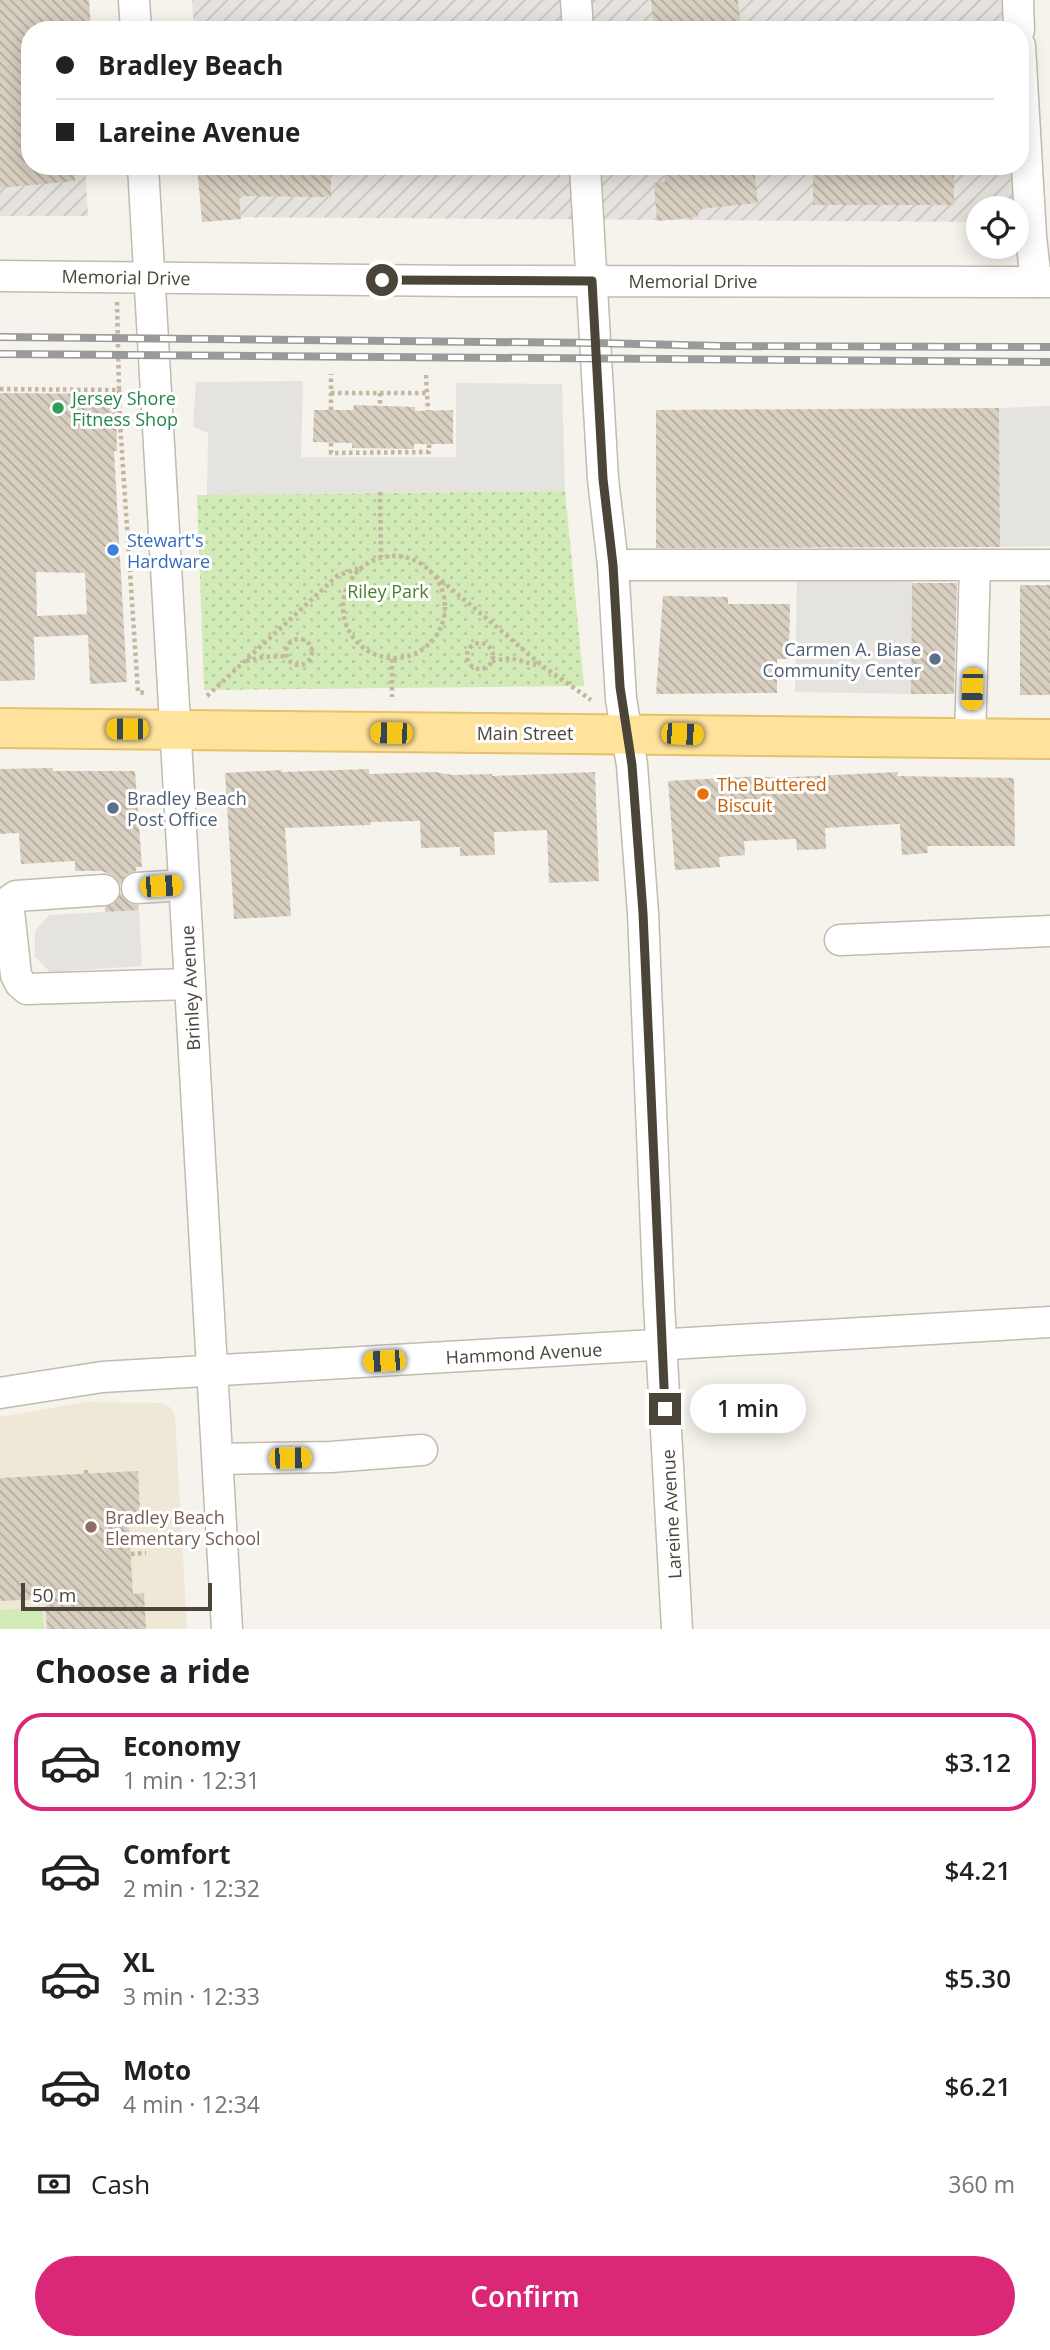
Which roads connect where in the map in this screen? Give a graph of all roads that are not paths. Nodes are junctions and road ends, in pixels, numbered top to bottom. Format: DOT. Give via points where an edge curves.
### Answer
graph roads {
  1 [pos="134,0"];
  2 [pos="576,0"];
  3 [pos="1018,0"];
  4 [pos="135,21"];
  5 [pos="577,21"];
  6 [pos="1019,21"];
  7 [pos="144,175"];
  8 [pos="586,175"];
  9 [pos="1027,175"];
  10 [pos="0,276"];
  11 [pos="150,278"];
  12 [pos="592,281"];
  13 [pos="1043,282"];
  14 [pos="613,565"];
  15 [pos="975,565"];
  16 [pos="1050,565"];
  17 [pos="0,728"];
  18 [pos="175,729"];
  19 [pos="627,734"];
  20 [pos="970,738"];
  21 [pos="1050,739"];
  22 [pos="184,885"];
  23 [pos="137,888"];
  24 [pos="104,890"];
  25 [pos="1050,931"];
  26 [pos="840,940"];
  27 [pos="190,984"];
  28 [pos="1050,1322"];
  29 [pos="661,1345"];
  30 [pos="212,1371"];
  31 [pos="0,1393"];
  32 [pos="422,1450"];
  33 [pos="218,1459"];
  34 [pos="227,1629"];
  35 [pos="677,1629"];
  1 -- 4 [label="street"];
  2 -- 5 [label="street"];
  3 -- 6 [label="street"];
  7 -- 11 [label="street, Brinley Avenue"];
  8 -- 12 [label="street, Lareine Avenue"];
  9 -- 13 [label="street" via="1031,236"];
  10 -- 11 [label="street, Memorial Drive"];
  11 -- 12 [label="street, Memorial Drive"];
  11 -- 18 [label="street, Brinley Avenue"];
  12 -- 13 [label="street, Memorial Drive"];
  12 -- 14 [label="street, Lareine Avenue" via="603,479"];
  14 -- 15 [label="street"];
  14 -- 19 [label="street, Lareine Avenue"];
  15 -- 16 [label="street"];
  15 -- 20 [label="street"];
  17 -- 18 [label="main road, Main Street"];
  18 -- 19 [label="main road, Main Street"];
  18 -- 22 [label="street, Brinley Avenue"];
  19 -- 20 [label="main road, Main Street"];
  19 -- 29 [label="street, Lareine Avenue" via="643,913"];
  20 -- 21 [label="main road, Main Street"];
  22 -- 23 [label="street"];
  22 -- 27 [label="street, Brinley Avenue"];
  24 -- 27 [label="street" via="16,896 8,902 20,983 27,989"];
  25 -- 26 [label="street"];
  27 -- 30 [label="street, Brinley Avenue"];
  28 -- 29 [label="street, Hammond Avenue"];
  29 -- 30 [label="street, Hammond Avenue"];
  29 -- 35 [label="street, Lareine Avenue"];
  30 -- 31 [label="street, Hammond Avenue" via="102,1377"];
  30 -- 33 [label="street, Brinley Avenue"];
  32 -- 33 [label="street"];
  33 -- 34 [label="street, Brinley Avenue"];
}
